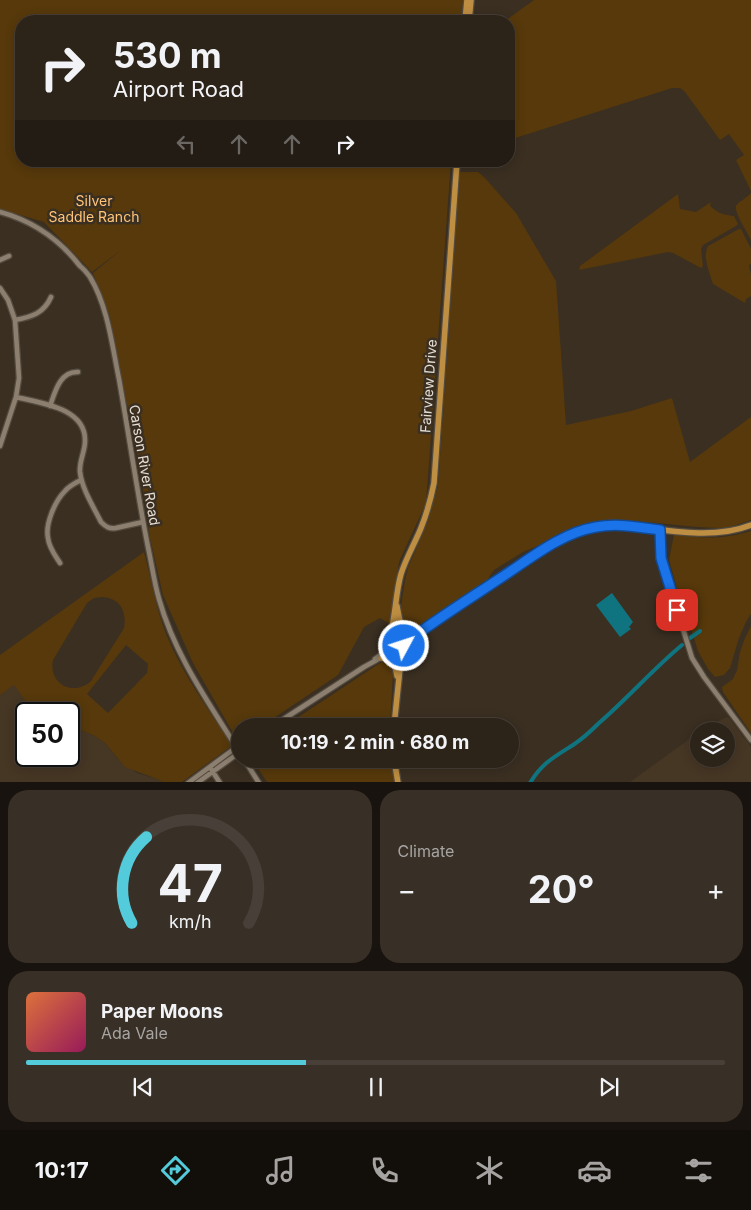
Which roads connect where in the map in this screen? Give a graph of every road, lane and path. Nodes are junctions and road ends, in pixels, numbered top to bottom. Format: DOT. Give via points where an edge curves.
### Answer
graph roads {
  1 [pos="467,0"];
  2 [pos="471,0"];
  3 [pos="467,15"];
  4 [pos="468,15"];
  5 [pos="456,167"];
  6 [pos="0,212"];
  7 [pos="9,256"];
  8 [pos="0,260"];
  9 [pos="0,288"];
  10 [pos="51,297"];
  11 [pos="16,320"];
  12 [pos="78,372"];
  13 [pos="16,397"];
  14 [pos="50,406"];
  15 [pos="0,446"];
  16 [pos="81,480"];
  17 [pos="143,522"];
  18 [pos="751,525"];
  19 [pos="660,530"];
  20 [pos="60,563"];
  21 [pos="396,604"];
  22 [pos="426,627"];
  23 [pos="411,634"];
  24 [pos="399,636"];
  25 [pos="390,638"];
  26 [pos="388,646"];
  27 [pos="403,647"];
  28 [pos="394,651"];
  29 [pos="381,658"];
  30 [pos="364,668"];
  31 [pos="399,680"];
  32 [pos="286,718"];
  33 [pos="395,718"];
  34 [pos="231,738"];
  35 [pos="751,740"];
  36 [pos="231,755"];
  37 [pos="250,768"];
  38 [pos="396,768"];
  39 [pos="211,769"];
  40 [pos="188,782"];
  41 [pos="197,782"];
  42 [pos="220,782"];
  43 [pos="259,782"];
  44 [pos="398,782"];
  1 -- 3 [label="main road"];
  2 -- 4 [label="main road"];
  5 -- 21 [label="main road, Fairview Drive" via="434,483 427,512 402,573"];
  6 -- 17 [label="street, Carson River Road" via="16,216 54,238 90,277 111,336"];
  7 -- 8 [label="street"];
  9 -- 11 [label="street"];
  10 -- 11 [label="street" via="47,306 38,312"];
  11 -- 13 [label="street" via="19,378"];
  12 -- 14 [label="street" via="68,373 62,380"];
  13 -- 14 [label="street"];
  13 -- 15 [label="street"];
  14 -- 16 [label="street" via="76,418 84,431"];
  16 -- 17 [label="street" via="106,527"];
  16 -- 20 [label="street" via="60,496 49,521 48,542"];
  17 -- 34 [label="street, Carson River Road" via="159,598 173,639 191,676"];
  18 -- 19 [label="main road" via="717,533"];
  19 -- 22 [label="main road" via="616,525 573,534 549,546"];
  19 -- 35 [label="street" via="661,558 692,658"];
  21 -- 23 [label="main road" via="402,627"];
  21 -- 24 [label="main road, Fairview Drive"];
  21 -- 25 [label="main road, Fairview Drive"];
  22 -- 23 [label="main road"];
  22 -- 27 [label="main road"];
  23 -- 24 [label="main road"];
  24 -- 25 [label="main road"];
  24 -- 27 [label="main road"];
  25 -- 26 [label="main road"];
  26 -- 28 [label="main road"];
  26 -- 30 [label="street"];
  27 -- 28 [label="main road"];
  27 -- 31 [label="main road"];
  28 -- 29 [label="street"];
  28 -- 31 [label="main road"];
  29 -- 30 [label="street"];
  29 -- 31 [label="main road" via="392,661"];
  30 -- 32 [label="street"];
  31 -- 33 [label="main road"];
  36 -- 39 [label="street"];
  37 -- 43 [label="street"];
  38 -- 44 [label="main road"];
  39 -- 40 [label="street"];
  39 -- 41 [label="street"];
  39 -- 42 [label="street"];
}
